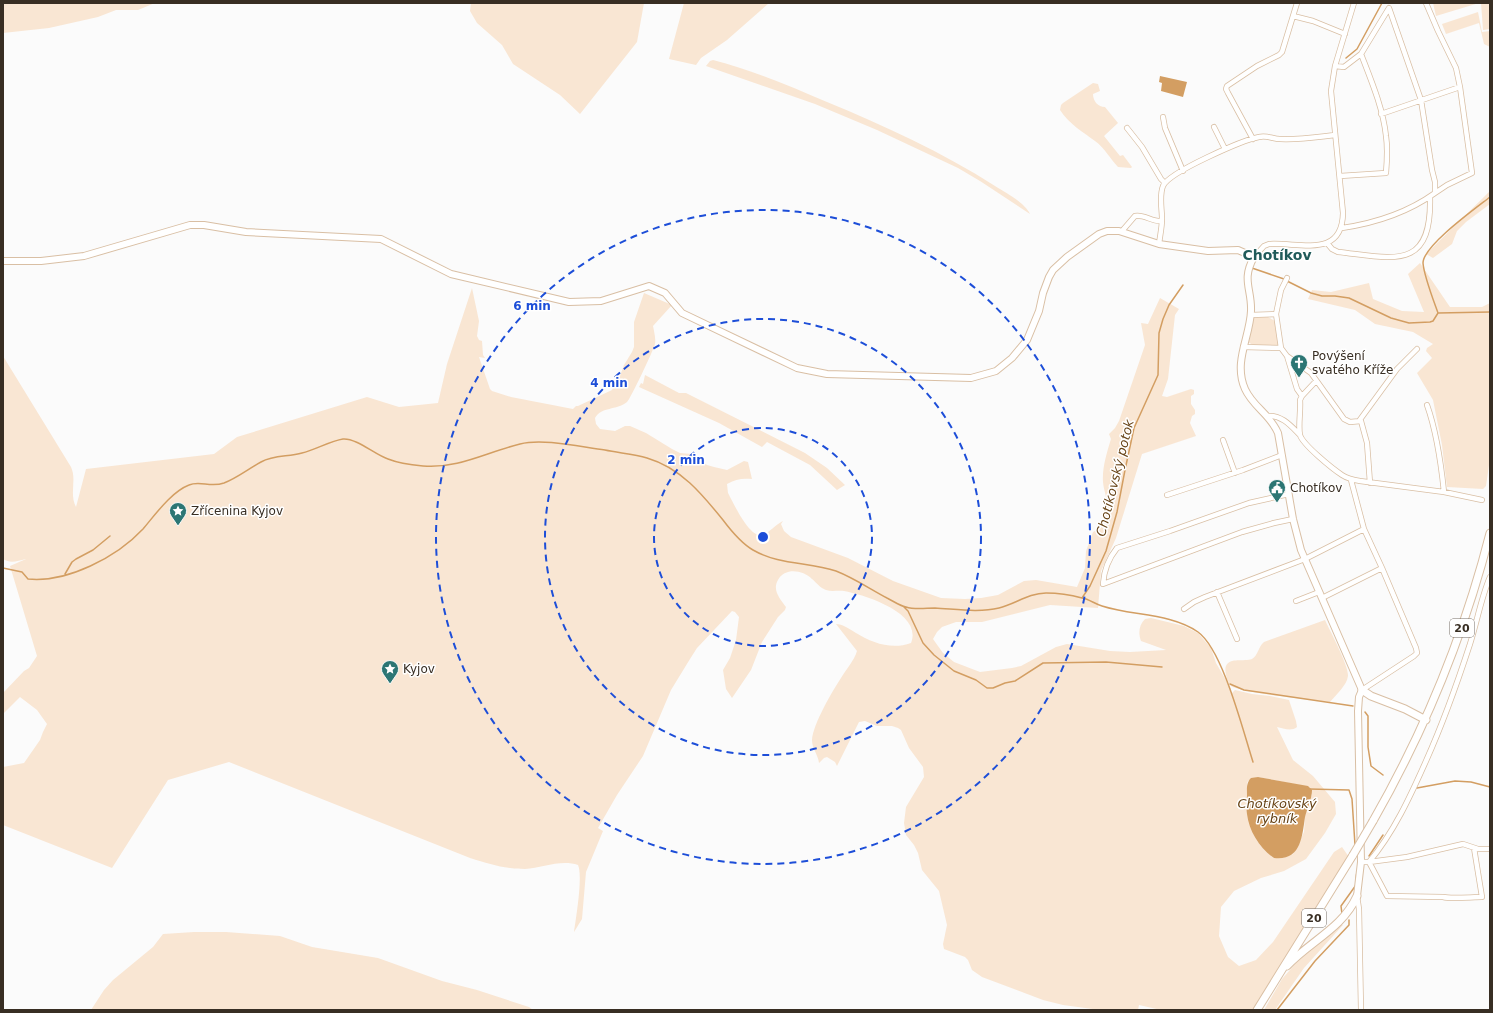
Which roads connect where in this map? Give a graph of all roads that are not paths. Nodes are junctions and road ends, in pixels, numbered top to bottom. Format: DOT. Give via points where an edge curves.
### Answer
graph roads {
  1 [pos="1297,3"];
  2 [pos="1354,3"];
  3 [pos="1391,3"];
  4 [pos="1426,3"];
  5 [pos="1389,8"];
  6 [pos="1293,16"];
  7 [pos="1345,34"];
  8 [pos="1360,54"];
  9 [pos="1335,66"];
  10 [pos="1460,87"];
  11 [pos="1421,100"];
  12 [pos="1381,114"];
  13 [pos="1163,117"];
  14 [pos="1214,127"];
  15 [pos="1127,128"];
  16 [pos="1335,135"];
  17 [pos="1253,139"];
  18 [pos="1226,150"];
  19 [pos="1183,171"];
  20 [pos="1340,176"];
  21 [pos="1165,183"];
  22 [pos="1435,193"];
  23 [pos="1430,197"];
  24 [pos="1162,221"];
  25 [pos="1342,228"];
  26 [pos="1122,231"];
  27 [pos="1327,243"];
  28 [pos="1159,244"];
  29 [pos="1254,257"];
  30 [pos="3,261"];
  31 [pos="1286,280"];
  32 [pos="1276,314"];
  33 [pos="1251,315"];
  34 [pos="1243,348"];
  35 [pos="1281,348"];
  36 [pos="1417,349"];
  37 [pos="1287,356"];
  38 [pos="1316,381"];
  39 [pos="1302,396"];
  40 [pos="1427,405"];
  41 [pos="1268,416"];
  42 [pos="1359,421"];
  43 [pos="1300,435"];
  44 [pos="1223,440"];
  45 [pos="1282,454"];
  46 [pos="1235,473"];
  47 [pos="1351,480"];
  48 [pos="1370,483"];
  49 [pos="1444,492"];
  50 [pos="1289,494"];
  51 [pos="1167,495"];
  52 [pos="1482,500"];
  53 [pos="1293,519"];
  54 [pos="1364,529"];
  55 [pos="1490,533"];
  56 [pos="1304,559"];
  57 [pos="1382,568"];
  58 [pos="1490,577"];
  59 [pos="1217,592"];
  60 [pos="1321,595"];
  61 [pos="1296,601"];
  62 [pos="1184,609"];
  63 [pos="1236,639"];
  64 [pos="1362,690"];
  65 [pos="1426,720"];
  66 [pos="1474,848"];
  67 [pos="1490,849"];
  68 [pos="1361,862"];
  69 [pos="1370,862"];
  70 [pos="1357,896"];
  71 [pos="1274,982"];
  72 [pos="1256,1010"];
  73 [pos="1361,1010"];
  1 -- 6 [label="street"];
  2 -- 7 [label="street"];
  3 -- 5 [label="street"];
  4 -- 10 [label="street" via="1456,68"];
  5 -- 8 [label="street"];
  5 -- 11 [label="street"];
  6 -- 7 [label="street"];
  6 -- 17 [label="street" via="1282,52 1226,88"];
  7 -- 9 [label="street"];
  8 -- 9 [label="street" via="1344,67"];
  8 -- 12 [label="street"];
  9 -- 16 [label="street" via="1331,90"];
  10 -- 11 [label="street"];
  10 -- 22 [label="street" via="1472,173"];
  11 -- 12 [label="street"];
  11 -- 22 [label="street"];
  12 -- 20 [label="street" via="1386,137 1386,174"];
  13 -- 19 [label="street"];
  14 -- 18 [label="street"];
  15 -- 21 [label="street"];
  16 -- 17 [label="street" via="1282,140 1262,136"];
  16 -- 20 [label="street"];
  17 -- 18 [label="street"];
  18 -- 19 [label="street"];
  19 -- 21 [label="street"];
  20 -- 25 [label="street"];
  21 -- 24 [label="street" via="1162,190"];
  22 -- 23 [label="street"];
  23 -- 25 [label="street" via="1395,215 1372,223"];
  23 -- 27 [label="street" via="1424,240 1410,254 1386,258 1338,252 1332,250"];
  24 -- 26 [label="street" via="1135,216"];
  24 -- 28 [label="street"];
  25 -- 27 [label="street" via="1338,236"];
  26 -- 28 [label="street"];
  26 -- 30 [label="street" via="1099,234 1058,264 1049,276 1042,293 1039,311 1027,340 1012,358 996,371 971,378 827,374 797,368 682,313 665,293 649,286 601,301 569,302 451,274 381,240 246,232 190,225 84,256 42,261"];
  27 -- 29 [label="street" via="1269,244"];
  28 -- 29 [label="street" via="1208,250 1238,250"];
  29 -- 33 [label="street" via="1248,270 1247,284"];
  31 -- 32 [label="street"];
  32 -- 33 [label="street"];
  32 -- 35 [label="street"];
  33 -- 34 [label="street"];
  34 -- 35 [label="street"];
  34 -- 41 [label="street" via="1241,360 1244,386 1251,399"];
  35 -- 37 [label="street"];
  36 -- 42 [label="street" via="1397,369"];
  37 -- 38 [label="street" via="1311,372"];
  37 -- 39 [label="street" via="1297,389"];
  38 -- 39 [label="street"];
  38 -- 42 [label="street" via="1344,419 1350,422"];
  39 -- 43 [label="street"];
  40 -- 49 [label="street" via="1438,444"];
  41 -- 43 [label="street" via="1282,419"];
  41 -- 45 [label="street" via="1278,434"];
  42 -- 48 [label="street" via="1367,443"];
  43 -- 47 [label="street" via="1318,456"];
  44 -- 46 [label="street"];
  45 -- 46 [label="street"];
  45 -- 50 [label="street"];
  46 -- 51 [label="street"];
  47 -- 48 [label="street"];
  47 -- 54 [label="street"];
  48 -- 49 [label="street"];
  49 -- 52 [label="street"];
  50 -- 53 [label="street"];
  50 -- 53 [label="street" via="1249,503 1116,548 1104,570 1103,584 1248,531"];
  53 -- 56 [label="street"];
  54 -- 56 [label="street"];
  54 -- 57 [label="street"];
  55 -- 65 [label="main road, 20" via="1460,634"];
  56 -- 59 [label="street"];
  56 -- 60 [label="street"];
  57 -- 60 [label="street"];
  57 -- 64 [label="street" via="1417,653"];
  58 -- 69 [label="street" via="1436,738 1403,811"];
  59 -- 62 [label="street"];
  59 -- 63 [label="street"];
  60 -- 61 [label="street"];
  60 -- 64 [label="street"];
  64 -- 65 [label="main road"];
  64 -- 68 [label="street" via="1358,711"];
  65 -- 71 [label="main road, 20, bridge" via="1373,821"];
  66 -- 67 [label="street"];
  66 -- 69 [label="street" via="1463,844 1407,857"];
  66 -- 69 [label="street" via="1482,897 1387,896"];
  68 -- 69 [label="street"];
  68 -- 70 [label="street"];
  70 -- 71 [label="main road" via="1346,915 1300,954"];
  70 -- 73 [label="street"];
  71 -- 72 [label="main road, 20"];
}
